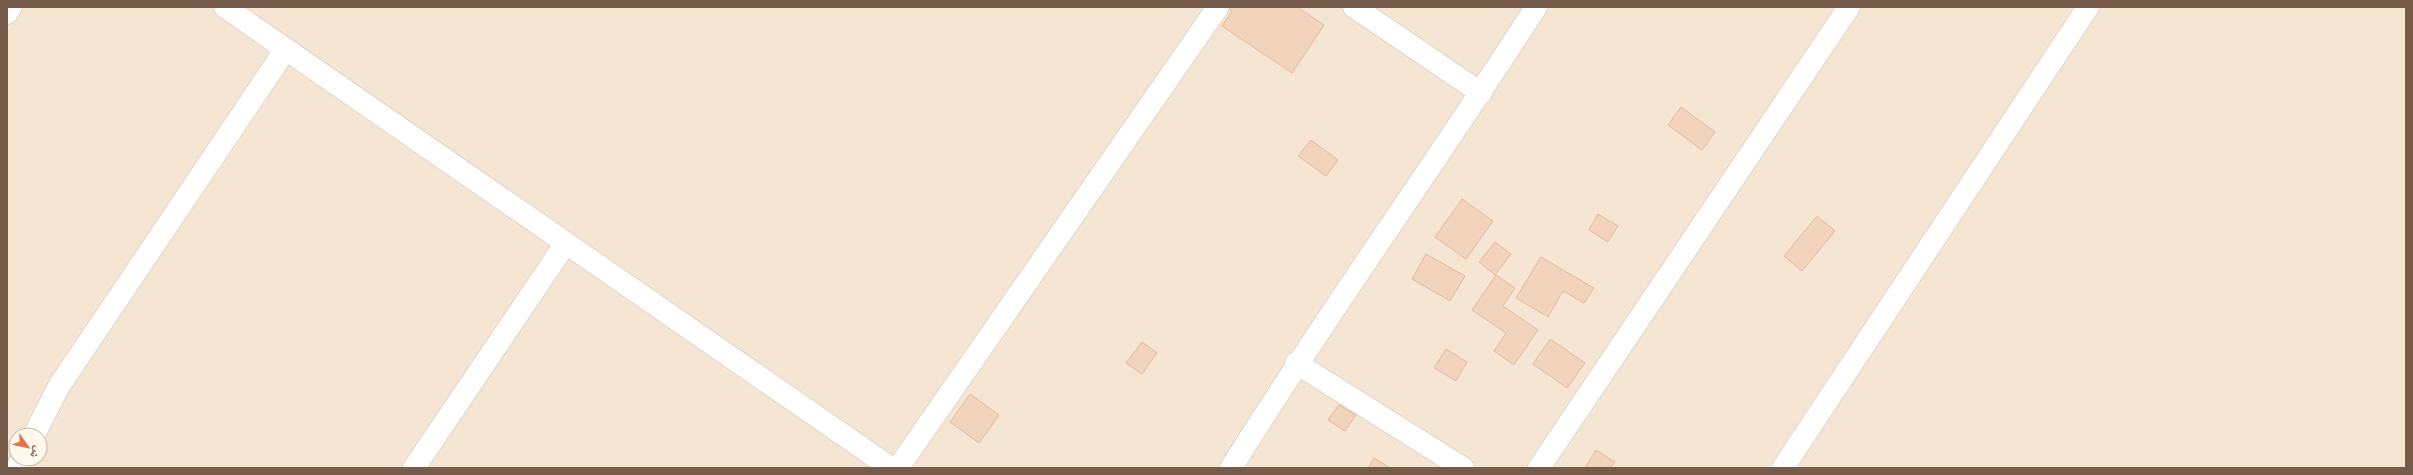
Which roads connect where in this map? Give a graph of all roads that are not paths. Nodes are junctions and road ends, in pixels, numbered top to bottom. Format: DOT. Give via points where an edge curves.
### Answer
graph roads {
  1 [pos="11,7"];
  2 [pos="225,7"];
  3 [pos="1218,7"];
  4 [pos="1354,7"];
  5 [pos="1536,7"];
  6 [pos="1849,7"];
  7 [pos="2088,7"];
  8 [pos="7,13"];
  9 [pos="286,49"];
  10 [pos="1481,93"];
  11 [pos="566,243"];
  12 [pos="1296,363"];
  13 [pos="38,427"];
  14 [pos="414,468"];
  15 [pos="891,468"];
  16 [pos="898,468"];
  17 [pos="1231,468"];
  18 [pos="1463,468"];
  19 [pos="1539,468"];
  20 [pos="1783,468"];
  1 -- 8 [label="street"];
  2 -- 9 [label="street"];
  3 -- 16 [label="street"];
  4 -- 10 [label="street"];
  5 -- 10 [label="street"];
  6 -- 19 [label="street"];
  7 -- 20 [label="street"];
  9 -- 11 [label="street"];
  9 -- 13 [label="street" via="59,386"];
  10 -- 12 [label="street"];
  11 -- 14 [label="street"];
  11 -- 15 [label="street"];
  12 -- 17 [label="street"];
  12 -- 18 [label="street"];
}
